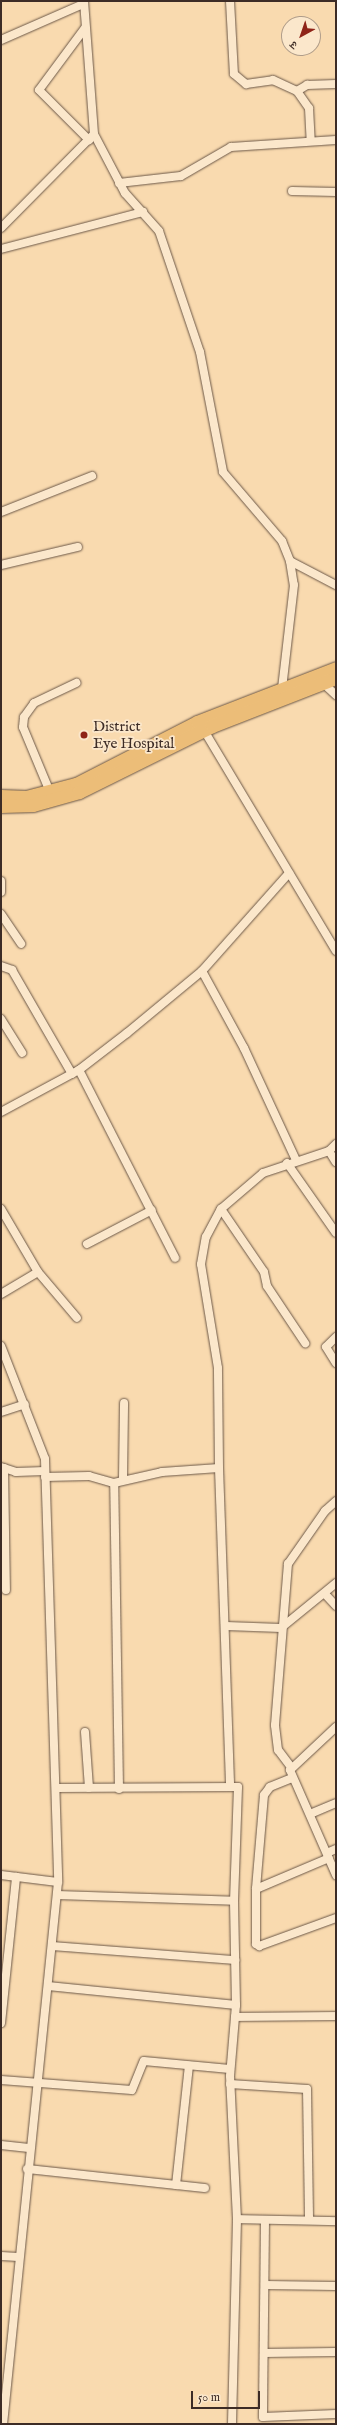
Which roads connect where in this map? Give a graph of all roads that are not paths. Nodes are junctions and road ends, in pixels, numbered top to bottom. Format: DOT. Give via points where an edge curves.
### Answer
graph roads {
  1 [pos="230,1"];
  2 [pos="84,3"];
  3 [pos="85,28"];
  4 [pos="1,40"];
  5 [pos="336,84"];
  6 [pos="297,91"];
  7 [pos="91,137"];
  8 [pos="336,140"];
  9 [pos="311,141"];
  10 [pos="119,183"];
  11 [pos="292,191"];
  12 [pos="336,192"];
  13 [pos="143,212"];
  14 [pos="1,228"];
  15 [pos="1,249"];
  16 [pos="92,476"];
  17 [pos="1,512"];
  18 [pos="78,548"];
  19 [pos="290,561"];
  20 [pos="1,565"];
  21 [pos="336,585"];
  22 [pos="336,668"];
  23 [pos="336,678"];
  24 [pos="76,683"];
  25 [pos="323,683"];
  26 [pos="282,689"];
  27 [pos="336,695"];
  28 [pos="201,726"];
  29 [pos="50,792"];
  30 [pos="1,796"];
  31 [pos="1,806"];
  32 [pos="289,873"];
  33 [pos="1,880"];
  34 [pos="1,892"];
  35 [pos="1,914"];
  36 [pos="21,944"];
  37 [pos="335,946"];
  38 [pos="1,966"];
  39 [pos="202,971"];
  40 [pos="1,1019"];
  41 [pos="22,1053"];
  42 [pos="79,1070"];
  43 [pos="72,1074"];
  44 [pos="1,1112"];
  45 [pos="336,1144"];
  46 [pos="329,1151"];
  47 [pos="296,1160"];
  48 [pos="336,1162"];
  49 [pos="287,1163"];
  50 [pos="1,1209"];
  51 [pos="152,1210"];
  52 [pos="221,1210"];
  53 [pos="336,1233"];
  54 [pos="87,1244"];
  55 [pos="175,1258"];
  56 [pos="38,1272"];
  57 [pos="1,1294"];
  58 [pos="77,1318"];
  59 [pos="336,1336"];
  60 [pos="305,1343"];
  61 [pos="1,1346"];
  62 [pos="336,1363"];
  63 [pos="124,1403"];
  64 [pos="26,1404"];
  65 [pos="1,1412"];
  66 [pos="2,1468"];
  67 [pos="219,1468"];
  68 [pos="45,1474"];
  69 [pos="123,1478"];
  70 [pos="114,1483"];
  71 [pos="336,1501"];
  72 [pos="336,1583"];
  73 [pos="6,1590"];
  74 [pos="325,1594"];
  75 [pos="336,1606"];
  76 [pos="226,1626"];
  77 [pos="281,1628"];
  78 [pos="336,1726"];
  79 [pos="85,1732"];
  80 [pos="291,1767"];
  81 [pos="292,1778"];
  82 [pos="230,1787"];
  83 [pos="56,1788"];
  84 [pos="89,1788"];
  85 [pos="119,1789"];
  86 [pos="336,1803"];
  87 [pos="310,1814"];
  88 [pos="336,1849"];
  89 [pos="328,1855"];
  90 [pos="1,1875"];
  91 [pos="336,1875"];
  92 [pos="16,1877"];
  93 [pos="58,1882"];
  94 [pos="256,1889"];
  95 [pos="57,1895"];
  96 [pos="234,1902"];
  97 [pos="336,1918"];
  98 [pos="1,1932"];
  99 [pos="10,1933"];
  100 [pos="52,1946"];
  101 [pos="234,1960"];
  102 [pos="48,1986"];
  103 [pos="236,2005"];
  104 [pos="336,2016"];
  105 [pos="235,2017"];
  106 [pos="1,2023"];
  107 [pos="189,2066"];
  108 [pos="230,2069"];
  109 [pos="1,2080"];
  110 [pos="36,2083"];
  111 [pos="230,2084"];
  112 [pos="1,2145"];
  113 [pos="29,2148"];
  114 [pos="27,2169"];
  115 [pos="176,2185"];
  116 [pos="205,2188"];
  117 [pos="237,2219"];
  118 [pos="266,2220"];
  119 [pos="309,2220"];
  120 [pos="336,2221"];
  121 [pos="1,2256"];
  122 [pos="18,2257"];
  123 [pos="265,2285"];
  124 [pos="336,2286"];
  125 [pos="336,2352"];
  126 [pos="264,2353"];
  127 [pos="4,2377"];
  128 [pos="336,2414"];
  129 [pos="3,2424"];
  130 [pos="232,2424"];
  1 -- 6 [label="street" via="232,67 238,79 246,84 273,80"];
  2 -- 3 [label="street"];
  2 -- 4 [label="street"];
  3 -- 7 [label="street"];
  3 -- 7 [label="street" via="39,90"];
  5 -- 6 [label="street" via="307,85"];
  6 -- 9 [label="street" via="309,108"];
  7 -- 10 [label="street"];
  7 -- 14 [label="street"];
  8 -- 9 [label="street"];
  9 -- 10 [label="street" via="231,147 181,176"];
  10 -- 13 [label="street"];
  11 -- 12 [label="street"];
  13 -- 15 [label="street"];
  13 -- 19 [label="street" via="159,231 189,312 223,472 282,541"];
  16 -- 17 [label="street"];
  18 -- 20 [label="street"];
  19 -- 21 [label="street"];
  19 -- 26 [label="street" via="294,585"];
  22 -- 26 [label="main road"];
  23 -- 25 [label="main road"];
  24 -- 29 [label="street" via="34,702 24,717 23,727"];
  25 -- 27 [label="street"];
  25 -- 28 [label="main road"];
  26 -- 28 [label="main road"];
  28 -- 29 [label="main road" via="76,784"];
  28 -- 31 [label="main road" via="79,792 33,805"];
  28 -- 32 [label="street"];
  29 -- 30 [label="main road"];
  32 -- 37 [label="street"];
  32 -- 39 [label="street"];
  33 -- 34 [label="street"];
  35 -- 36 [label="street"];
  38 -- 43 [label="street" via="12,970"];
  39 -- 42 [label="street"];
  39 -- 47 [label="street" via="244,1048"];
  40 -- 41 [label="street"];
  42 -- 43 [label="street"];
  42 -- 51 [label="street"];
  43 -- 44 [label="street"];
  45 -- 46 [label="street"];
  46 -- 47 [label="street"];
  46 -- 48 [label="street"];
  47 -- 49 [label="street"];
  49 -- 52 [label="street" via="263,1173"];
  49 -- 53 [label="street"];
  50 -- 56 [label="street"];
  51 -- 54 [label="street"];
  51 -- 55 [label="street"];
  52 -- 60 [label="street" via="264,1272 267,1286"];
  52 -- 67 [label="street" via="206,1237 201,1264 218,1368"];
  56 -- 57 [label="street"];
  56 -- 58 [label="street"];
  59 -- 62 [label="street" via="326,1347"];
  61 -- 64 [label="street"];
  63 -- 69 [label="street"];
  64 -- 65 [label="street"];
  64 -- 68 [label="street" via="44,1453"];
  66 -- 68 [label="street"];
  66 -- 73 [label="street"];
  67 -- 69 [label="street"];
  67 -- 76 [label="street"];
  68 -- 70 [label="street" via="89,1476"];
  68 -- 83 [label="street"];
  69 -- 70 [label="street"];
  70 -- 85 [label="street"];
  71 -- 77 [label="street" via="290,1558"];
  72 -- 74 [label="street"];
  74 -- 75 [label="street"];
  74 -- 77 [label="street"];
  76 -- 77 [label="street"];
  76 -- 82 [label="street"];
  77 -- 80 [label="street" via="275,1725 278,1750"];
  78 -- 80 [label="street"];
  79 -- 84 [label="street"];
  80 -- 81 [label="street"];
  81 -- 87 [label="street"];
  81 -- 94 [label="street" via="265,1792"];
  82 -- 85 [label="street"];
  82 -- 96 [label="street" via="238,1787"];
  83 -- 84 [label="street"];
  83 -- 93 [label="street"];
  84 -- 85 [label="street"];
  86 -- 87 [label="street"];
  87 -- 89 [label="street"];
  88 -- 89 [label="street"];
  89 -- 91 [label="street"];
  89 -- 94 [label="street"];
  90 -- 92 [label="street"];
  92 -- 93 [label="street"];
  92 -- 99 [label="street"];
  93 -- 95 [label="street"];
  94 -- 97 [label="street" via="256,1944 259,1946"];
  95 -- 96 [label="street"];
  95 -- 100 [label="street"];
  96 -- 101 [label="street"];
  98 -- 99 [label="street"];
  99 -- 106 [label="street"];
  100 -- 101 [label="street"];
  100 -- 102 [label="street"];
  101 -- 103 [label="street"];
  102 -- 103 [label="street"];
  102 -- 110 [label="street"];
  103 -- 105 [label="street"];
  104 -- 105 [label="street"];
  105 -- 108 [label="street"];
  107 -- 108 [label="street"];
  107 -- 110 [label="street" via="144,2061 132,2090"];
  107 -- 115 [label="street"];
  108 -- 111 [label="street"];
  109 -- 110 [label="street"];
  110 -- 113 [label="street"];
  111 -- 117 [label="street"];
  111 -- 119 [label="street" via="307,2089"];
  112 -- 113 [label="street"];
  113 -- 114 [label="street"];
  114 -- 115 [label="street"];
  114 -- 122 [label="street"];
  115 -- 116 [label="street"];
  117 -- 118 [label="street"];
  117 -- 130 [label="street"];
  118 -- 119 [label="street"];
  118 -- 123 [label="street"];
  119 -- 120 [label="street"];
  121 -- 122 [label="street"];
  122 -- 127 [label="street"];
  123 -- 124 [label="street"];
  123 -- 126 [label="street"];
  125 -- 126 [label="street"];
  126 -- 128 [label="street" via="263,2417"];
  127 -- 129 [label="street"];
}
